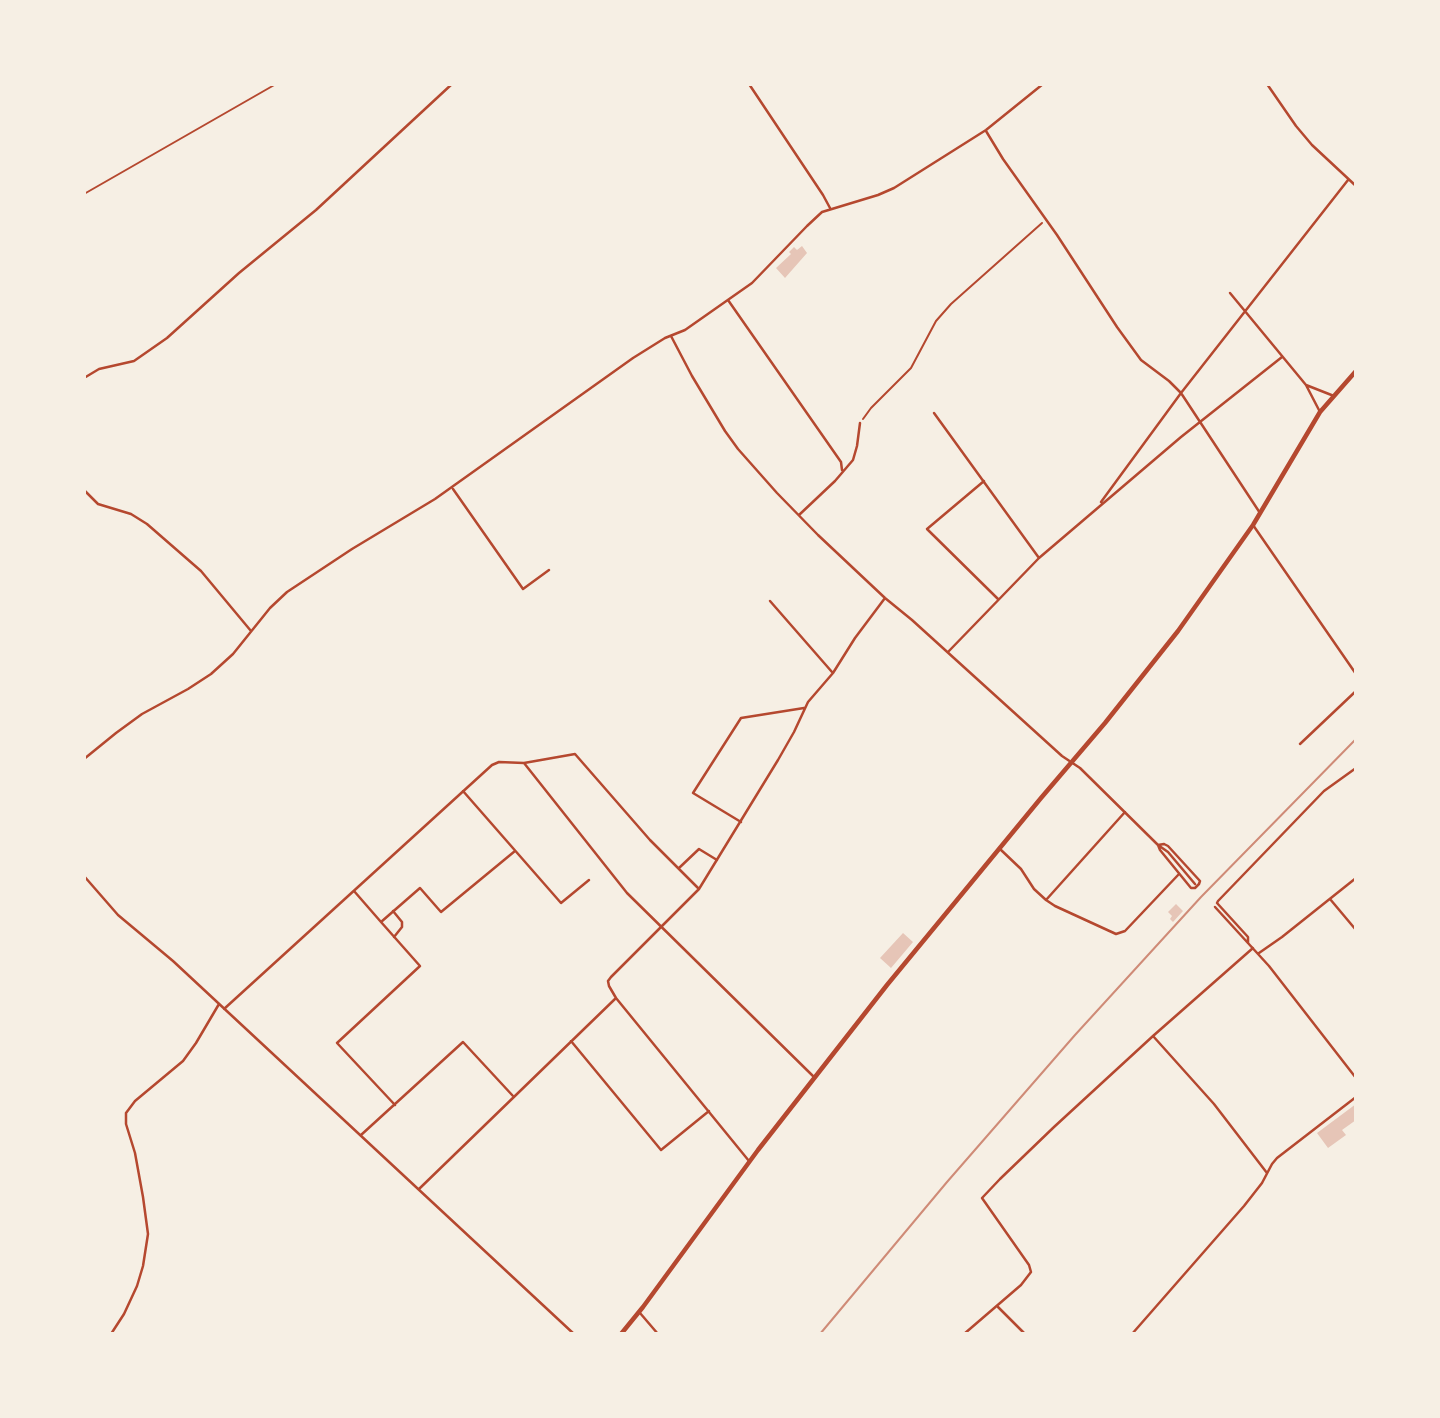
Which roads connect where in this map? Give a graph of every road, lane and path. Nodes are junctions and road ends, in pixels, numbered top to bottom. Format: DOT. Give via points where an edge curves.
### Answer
graph roads {
  1 [pos="275,84"];
  2 [pos="452,84"];
  3 [pos="749,84"];
  4 [pos="1043,84"];
  5 [pos="1268,84"];
  6 [pos="986,130"];
  7 [pos="1348,180"];
  8 [pos="1356,186"];
  9 [pos="84,194"];
  10 [pos="830,208"];
  11 [pos="1046,220"];
  12 [pos="1230,293"];
  13 [pos="728,300"];
  14 [pos="1245,312"];
  15 [pos="671,336"];
  16 [pos="1282,357"];
  17 [pos="1356,371"];
  18 [pos="84,378"];
  19 [pos="1307,385"];
  20 [pos="1181,393"];
  21 [pos="1334,396"];
  22 [pos="1320,412"];
  23 [pos="934,413"];
  24 [pos="1199,422"];
  25 [pos="860,423"];
  26 [pos="842,470"];
  27 [pos="984,481"];
  28 [pos="452,487"];
  29 [pos="84,490"];
  30 [pos="1100,505"];
  31 [pos="1260,513"];
  32 [pos="799,515"];
  33 [pos="1254,525"];
  34 [pos="1039,558"];
  35 [pos="549,570"];
  36 [pos="885,598"];
  37 [pos="998,599"];
  38 [pos="770,601"];
  39 [pos="251,631"];
  40 [pos="948,652"];
  41 [pos="833,673"];
  42 [pos="1356,674"];
  43 [pos="1356,691"];
  44 [pos="804,709"];
  45 [pos="1300,744"];
  46 [pos="84,760"];
  47 [pos="1072,761"];
  48 [pos="524,763"];
  49 [pos="1356,768"];
  50 [pos="463,791"];
  51 [pos="1125,812"];
  52 [pos="741,822"];
  53 [pos="1158,845"];
  54 [pos="1000,849"];
  55 [pos="515,851"];
  56 [pos="717,860"];
  57 [pos="678,868"];
  58 [pos="1179,874"];
  59 [pos="84,876"];
  60 [pos="1356,878"];
  61 [pos="589,880"];
  62 [pos="1195,884"];
  63 [pos="699,889"];
  64 [pos="354,891"];
  65 [pos="1330,899"];
  66 [pos="1046,900"];
  67 [pos="1215,907"];
  68 [pos="393,911"];
  69 [pos="381,922"];
  70 [pos="661,927"];
  71 [pos="1356,930"];
  72 [pos="394,937"];
  73 [pos="1248,943"];
  74 [pos="1252,948"];
  75 [pos="1258,953"];
  76 [pos="616,998"];
  77 [pos="219,1004"];
  78 [pos="224,1009"];
  79 [pos="1153,1036"];
  80 [pos="571,1041"];
  81 [pos="815,1078"];
  82 [pos="1356,1078"];
  83 [pos="513,1096"];
  84 [pos="1356,1097"];
  85 [pos="395,1105"];
  86 [pos="709,1111"];
  87 [pos="361,1135"];
  88 [pos="750,1161"];
  89 [pos="1267,1174"];
  90 [pos="419,1189"];
  91 [pos="997,1306"];
  92 [pos="639,1312"];
  93 [pos="111,1334"];
  94 [pos="574,1334"];
  95 [pos="621,1334"];
  96 [pos="658,1334"];
  97 [pos="964,1334"];
  98 [pos="1025,1334"];
  99 [pos="1132,1334"];
  1 -- 9 [label="path"];
  2 -- 18 [label="street" via="167,338 134,361 99,369"];
  3 -- 10 [label="street"];
  4 -- 6 [label="street"];
  5 -- 7 [label="street" via="1296,126"];
  6 -- 10 [label="street" via="886,192"];
  6 -- 11 [label="street"];
  7 -- 8 [label="street"];
  7 -- 14 [label="street"];
  10 -- 13 [label="street" via="817,215 752,283"];
  11 -- 20 [label="street" via="1142,360"];
  11 -- 25 [label="path" via="951,304 936,321 911,368"];
  12 -- 14 [label="street"];
  13 -- 15 [label="street"];
  13 -- 26 [label="street" via="841,462"];
  14 -- 16 [label="street"];
  14 -- 20 [label="street"];
  15 -- 28 [label="street" via="606,376"];
  15 -- 32 [label="street" via="725,431"];
  16 -- 19 [label="street"];
  16 -- 24 [label="street"];
  17 -- 21 [label="main road"];
  19 -- 21 [label="street"];
  19 -- 22 [label="street"];
  20 -- 24 [label="street"];
  20 -- 30 [label="street"];
  21 -- 22 [label="main road"];
  22 -- 31 [label="main road"];
  23 -- 27 [label="street"];
  24 -- 30 [label="street"];
  24 -- 31 [label="street"];
  25 -- 26 [label="street" via="854,456"];
  26 -- 32 [label="street"];
  27 -- 34 [label="street"];
  27 -- 37 [label="street" via="927,529"];
  28 -- 35 [label="street" via="523,589"];
  28 -- 39 [label="street" via="287,592"];
  29 -- 39 [label="street" via="98,504 131,514 155,531 201,571"];
  30 -- 34 [label="street"];
  31 -- 33 [label="main road"];
  32 -- 36 [label="street"];
  33 -- 42 [label="street"];
  33 -- 47 [label="main road" via="1178,631"];
  34 -- 37 [label="street"];
  36 -- 40 [label="street"];
  36 -- 41 [label="street"];
  37 -- 40 [label="street"];
  38 -- 41 [label="street"];
  39 -- 46 [label="street" via="204,679 142,715"];
  40 -- 47 [label="street"];
  41 -- 44 [label="street"];
  43 -- 45 [label="street"];
  44 -- 52 [label="street"];
  44 -- 52 [label="street" via="741,718 693,793"];
  47 -- 51 [label="street"];
  47 -- 54 [label="main road"];
  48 -- 50 [label="street" via="495,763"];
  48 -- 57 [label="street" via="575,754"];
  48 -- 70 [label="street" via="627,893"];
  49 -- 73 [label="street" via="1325,791 1217,902 1248,937"];
  50 -- 55 [label="street"];
  50 -- 64 [label="street"];
  51 -- 53 [label="street"];
  51 -- 66 [label="street"];
  52 -- 56 [label="street"];
  53 -- 58 [label="street"];
  53 -- 58 [label="street" via="1168,846 1199,884 1191,888"];
  53 -- 62 [label="street"];
  54 -- 66 [label="street"];
  54 -- 81 [label="main road"];
  55 -- 61 [label="street" via="561,903"];
  55 -- 68 [label="street" via="441,912 420,888"];
  56 -- 57 [label="street" via="699,849"];
  56 -- 63 [label="street"];
  57 -- 63 [label="street"];
  58 -- 66 [label="street" via="1125,931 1116,934"];
  59 -- 77 [label="street" via="118,915"];
  60 -- 65 [label="street"];
  63 -- 70 [label="street"];
  64 -- 69 [label="street"];
  64 -- 78 [label="street"];
  65 -- 71 [label="street"];
  65 -- 75 [label="street"];
  67 -- 73 [label="street"];
  68 -- 69 [label="street"];
  68 -- 72 [label="street" via="402,922"];
  69 -- 72 [label="street"];
  70 -- 76 [label="street" via="609,978"];
  70 -- 81 [label="street"];
  72 -- 85 [label="street" via="420,966 337,1043"];
  73 -- 74 [label="street"];
  74 -- 75 [label="street"];
  74 -- 79 [label="street"];
  75 -- 82 [label="street"];
  76 -- 80 [label="street"];
  76 -- 86 [label="street"];
  77 -- 78 [label="street"];
  77 -- 93 [label="street" via="183,1061 126,1113 148,1234 137,1286"];
  78 -- 87 [label="street"];
  79 -- 89 [label="street" via="1208,1096"];
  79 -- 91 [label="street" via="982,1198 1031,1270"];
  80 -- 83 [label="street"];
  80 -- 86 [label="street" via="661,1150"];
  81 -- 88 [label="main road"];
  83 -- 85 [label="street" via="463,1042"];
  83 -- 90 [label="street"];
  84 -- 89 [label="street" via="1277,1158"];
  85 -- 87 [label="street"];
  86 -- 88 [label="street"];
  87 -- 90 [label="street"];
  88 -- 92 [label="main road"];
  89 -- 99 [label="street"];
  90 -- 94 [label="street"];
  91 -- 97 [label="street"];
  91 -- 98 [label="street"];
  92 -- 95 [label="main road"];
  92 -- 96 [label="street"];
}
